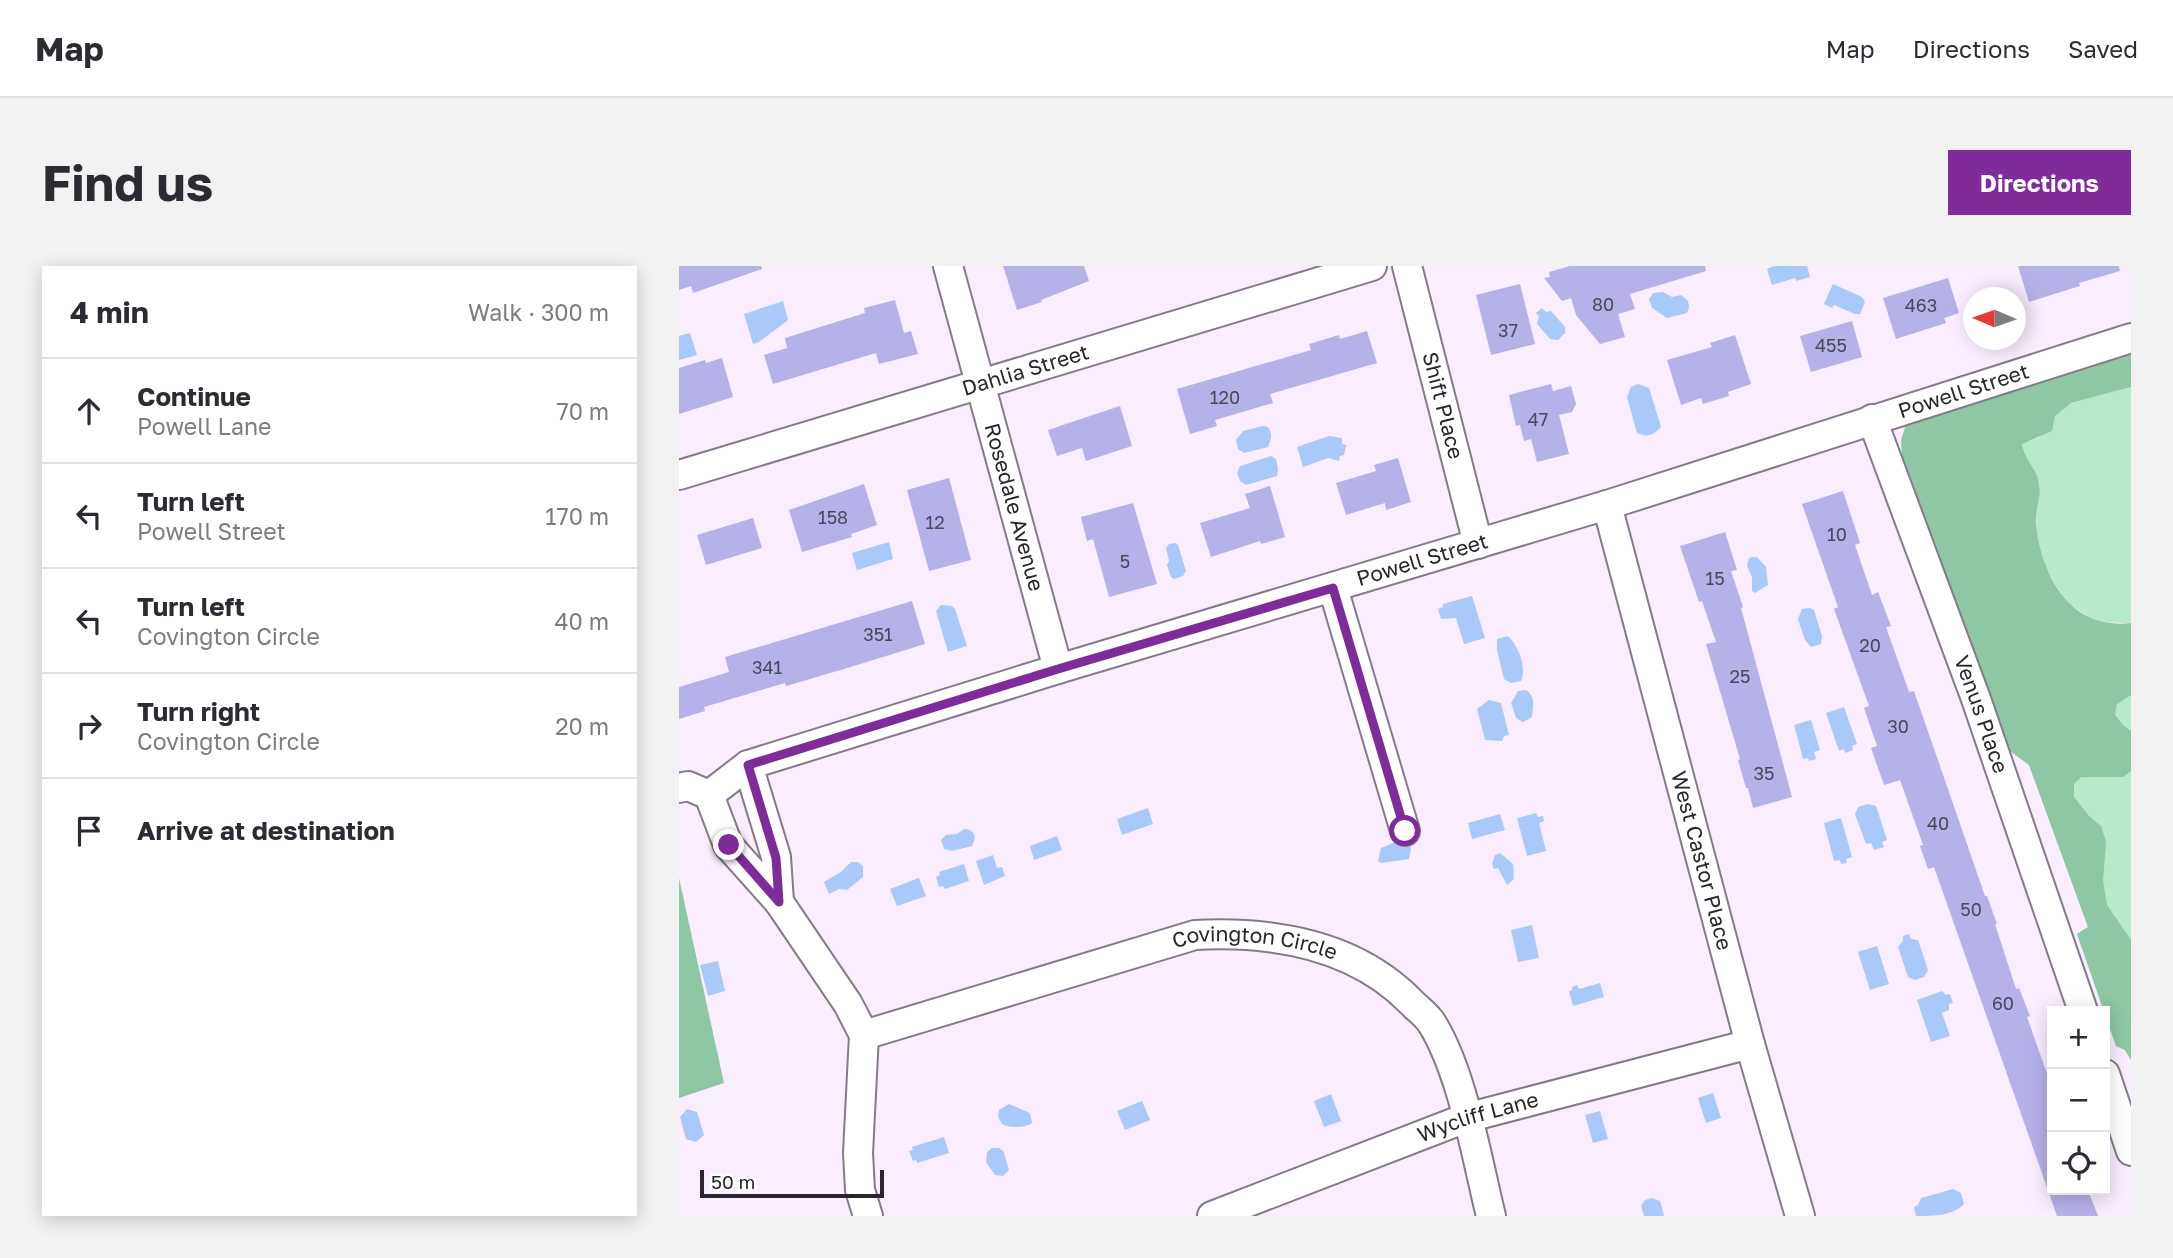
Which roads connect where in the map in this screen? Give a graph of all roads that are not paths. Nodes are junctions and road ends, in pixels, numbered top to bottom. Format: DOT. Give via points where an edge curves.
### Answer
graph roads {
  1 [pos="948,266"];
  2 [pos="1372,266"];
  3 [pos="1407,266"];
  4 [pos="2131,338"];
  5 [pos="981,385"];
  6 [pos="1872,419"];
  7 [pos="679,475"];
  8 [pos="1607,505"];
  9 [pos="1478,544"];
  10 [pos="1333,588"];
  11 [pos="1058,669"];
  12 [pos="748,765"];
  13 [pos="679,788"];
  14 [pos="709,795"];
  15 [pos="1405,831"];
  16 [pos="779,902"];
  17 [pos="2081,1006"];
  18 [pos="864,1035"];
  19 [pos="1750,1045"];
  20 [pos="2110,1089"];
  21 [pos="1467,1118"];
  22 [pos="2131,1151"];
  23 [pos="868,1216"];
  24 [pos="1212,1216"];
  25 [pos="1491,1216"];
  26 [pos="1800,1216"];
  1 -- 5 [label="street, Rosedale Avenue"];
  2 -- 5 [label="street, Dahlia Street"];
  3 -- 9 [label="street, Shift Place"];
  4 -- 6 [label="street, Powell Street"];
  5 -- 7 [label="street, Dahlia Street"];
  5 -- 11 [label="street, Rosedale Avenue"];
  6 -- 8 [label="street, Powell Street"];
  6 -- 17 [label="street, Venus Place" via="1976,699"];
  8 -- 9 [label="street, Powell Street"];
  8 -- 19 [label="street, West Castor Place"];
  9 -- 10 [label="street, Powell Street"];
  10 -- 11 [label="street, Powell Street"];
  10 -- 15 [label="street"];
  11 -- 12 [label="street, Powell Street"];
  12 -- 14 [label="street, Powell Street"];
  12 -- 16 [label="street" via="776,858"];
  13 -- 14 [label="street" via="688,786"];
  14 -- 16 [label="street" via="729,845"];
  16 -- 18 [label="street"];
  18 -- 21 [label="street, Covington Circle" via="1195,935 1266,936 1312,944 1350,958 1401,992 1430,1021 1451,1066"];
  18 -- 23 [label="street" via="858,1153 860,1190"];
  19 -- 21 [label="street, Wycliff Lane"];
  19 -- 26 [label="street, West Castor Place"];
  20 -- 22 [label="street"];
  21 -- 24 [label="street, Wycliff Lane"];
  21 -- 25 [label="street, Covington Circle"];
}
